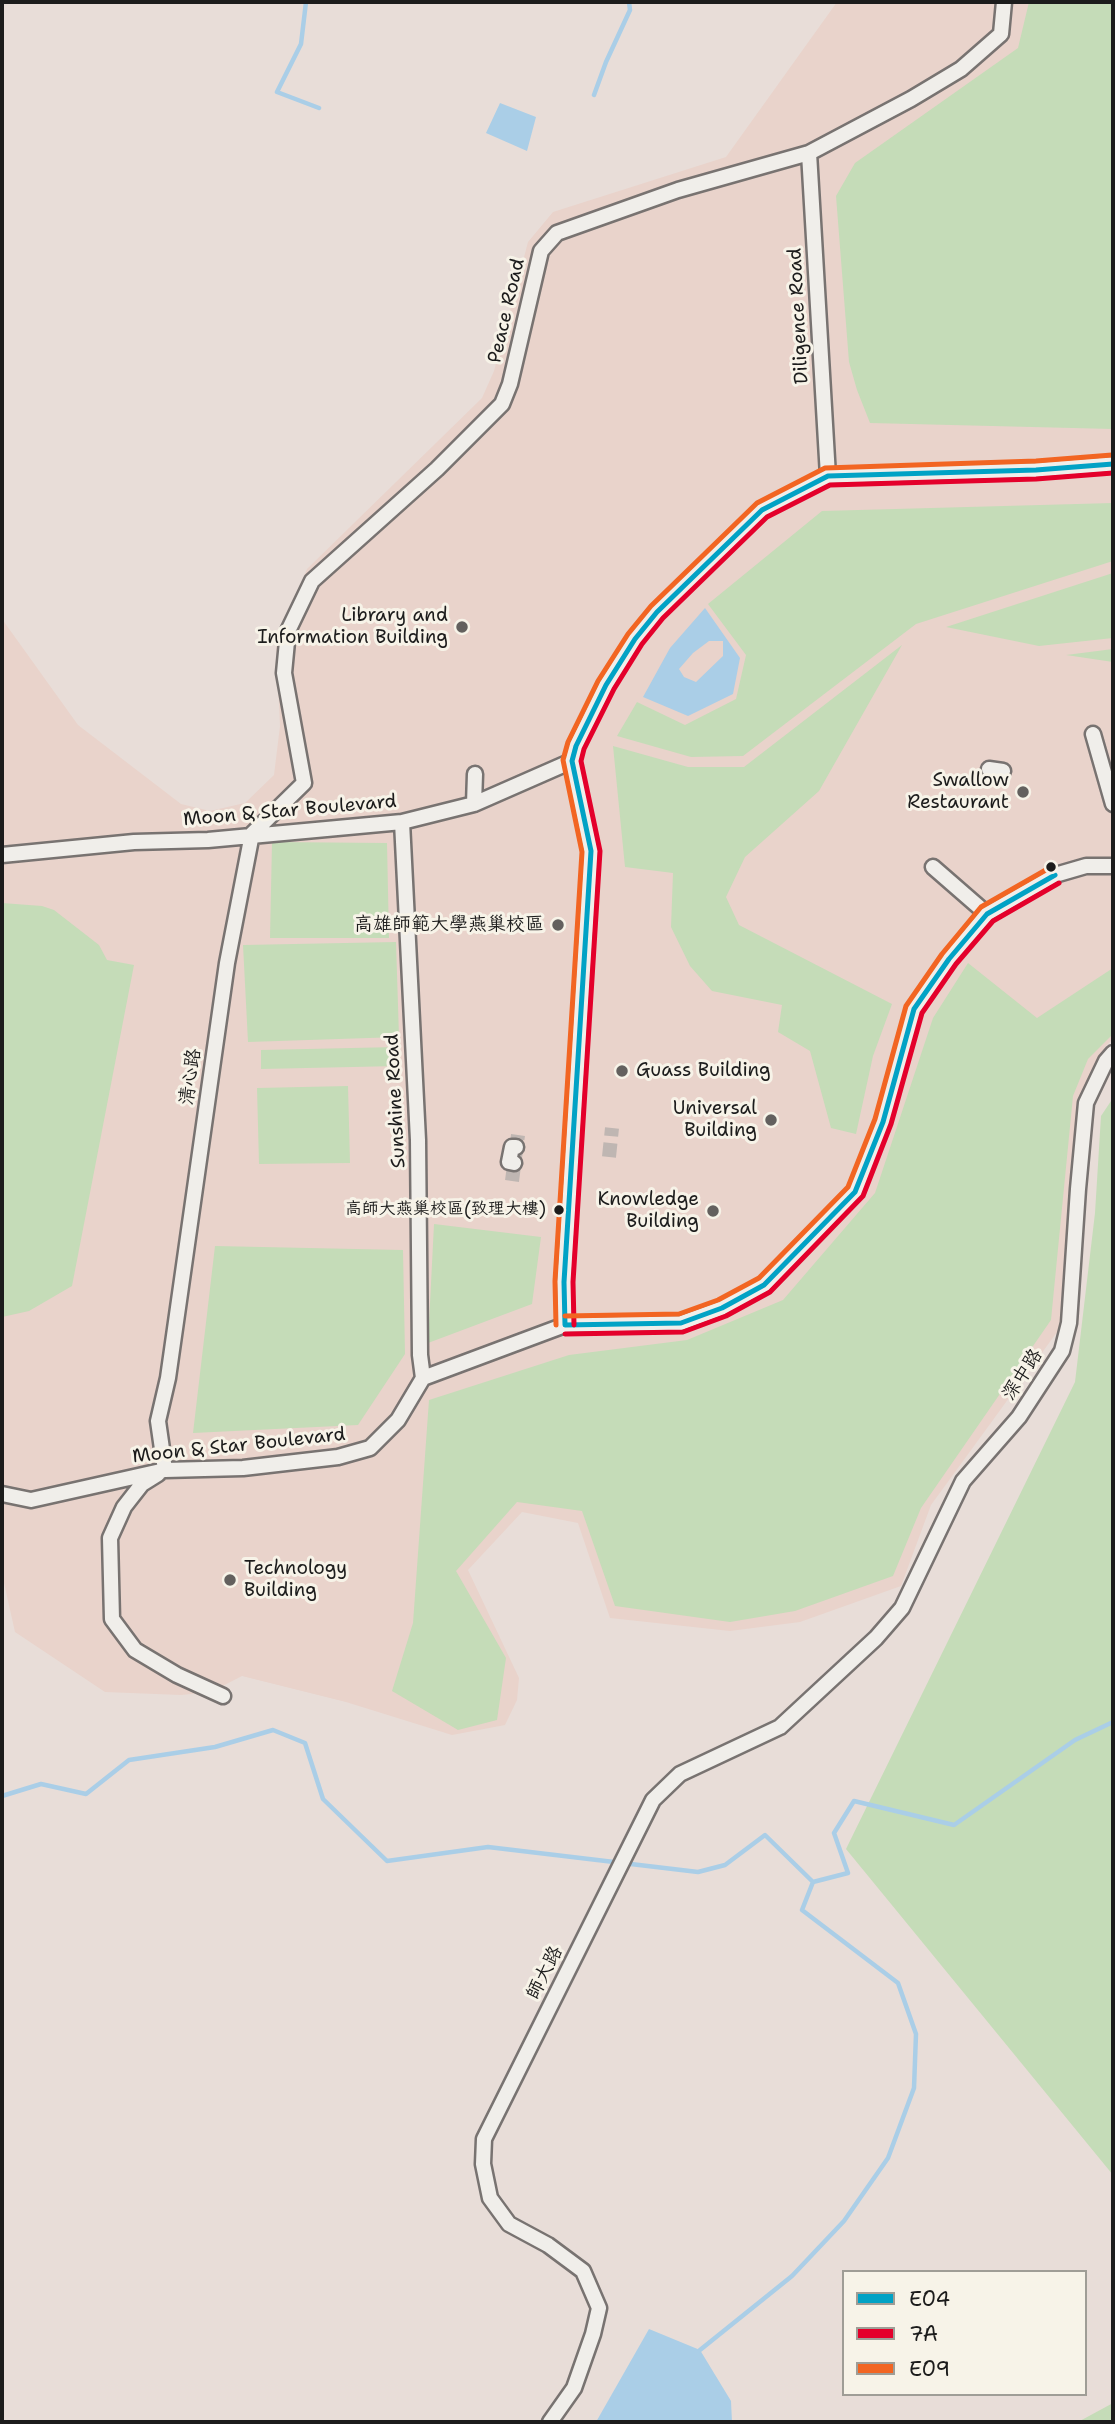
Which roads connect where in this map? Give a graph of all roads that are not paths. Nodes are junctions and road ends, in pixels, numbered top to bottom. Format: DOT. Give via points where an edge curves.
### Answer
graph roads {
  1 [pos="1004,2"];
  2 [pos="808,153"];
  3 [pos="1113,464"];
  4 [pos="828,477"];
  5 [pos="1093,734"];
  6 [pos="572,761"];
  7 [pos="475,774"];
  8 [pos="474,804"];
  9 [pos="1113,804"];
  10 [pos="402,822"];
  11 [pos="252,834"];
  12 [pos="2,855"];
  13 [pos="1113,866"];
  14 [pos="933,867"];
  15 [pos="988,914"];
  16 [pos="1113,1053"];
  17 [pos="516,1147"];
  18 [pos="514,1163"];
  19 [pos="565,1325"];
  20 [pos="424,1378"];
  21 [pos="165,1470"];
  22 [pos="2,1494"];
  23 [pos="902,1608"];
  24 [pos="223,1696"];
  25 [pos="550,2422"];
  1 -- 2 [label="street" via="1001,34 961,69"];
  2 -- 4 [label="street, Diligence Road"];
  2 -- 11 [label="street" via="678,190 556,233 541,251 502,404 312,581 288,631 284,673 304,783"];
  3 -- 4 [label="street"];
  4 -- 6 [label="street" via="762,510 657,612 606,685"];
  5 -- 9 [label="street"];
  6 -- 8 [label="street, Moon & Star Boulevard"];
  6 -- 19 [label="street" via="591,851"];
  7 -- 8 [label="street"];
  8 -- 10 [label="street, Moon & Star Boulevard"];
  10 -- 11 [label="street, Moon & Star Boulevard"];
  10 -- 20 [label="street, Sunshine Road"];
  11 -- 12 [label="street, Moon & Star Boulevard"];
  11 -- 21 [label="street, 清心路" via="227,963 158,1421"];
  13 -- 15 [label="street" via="1087,866 1055,875"];
  14 -- 15 [label="street" via="968,903"];
  15 -- 19 [label="street" via="949,958 914,1009 883,1122 855,1192 764,1285 681,1323"];
  16 -- 23 [label="street, 深中路" via="1086,1104 1069,1323 1062,1351 1019,1417 963,1481"];
  17 -- 18 [label="street" via="512,1147 509,1162"];
  19 -- 20 [label="street"];
  20 -- 21 [label="street, Moon & Star Boulevard" via="398,1420 370,1448 338,1457 243,1468"];
  21 -- 22 [label="street, Moon & Star Boulevard" via="31,1500"];
  21 -- 24 [label="street" via="142,1484 124,1507 110,1538 112,1619 135,1650"];
  23 -- 25 [label="street, 師大路" via="780,1727 680,1774 653,1800 484,2139 489,2197 509,2224 583,2271 599,2308 574,2388"];
}
